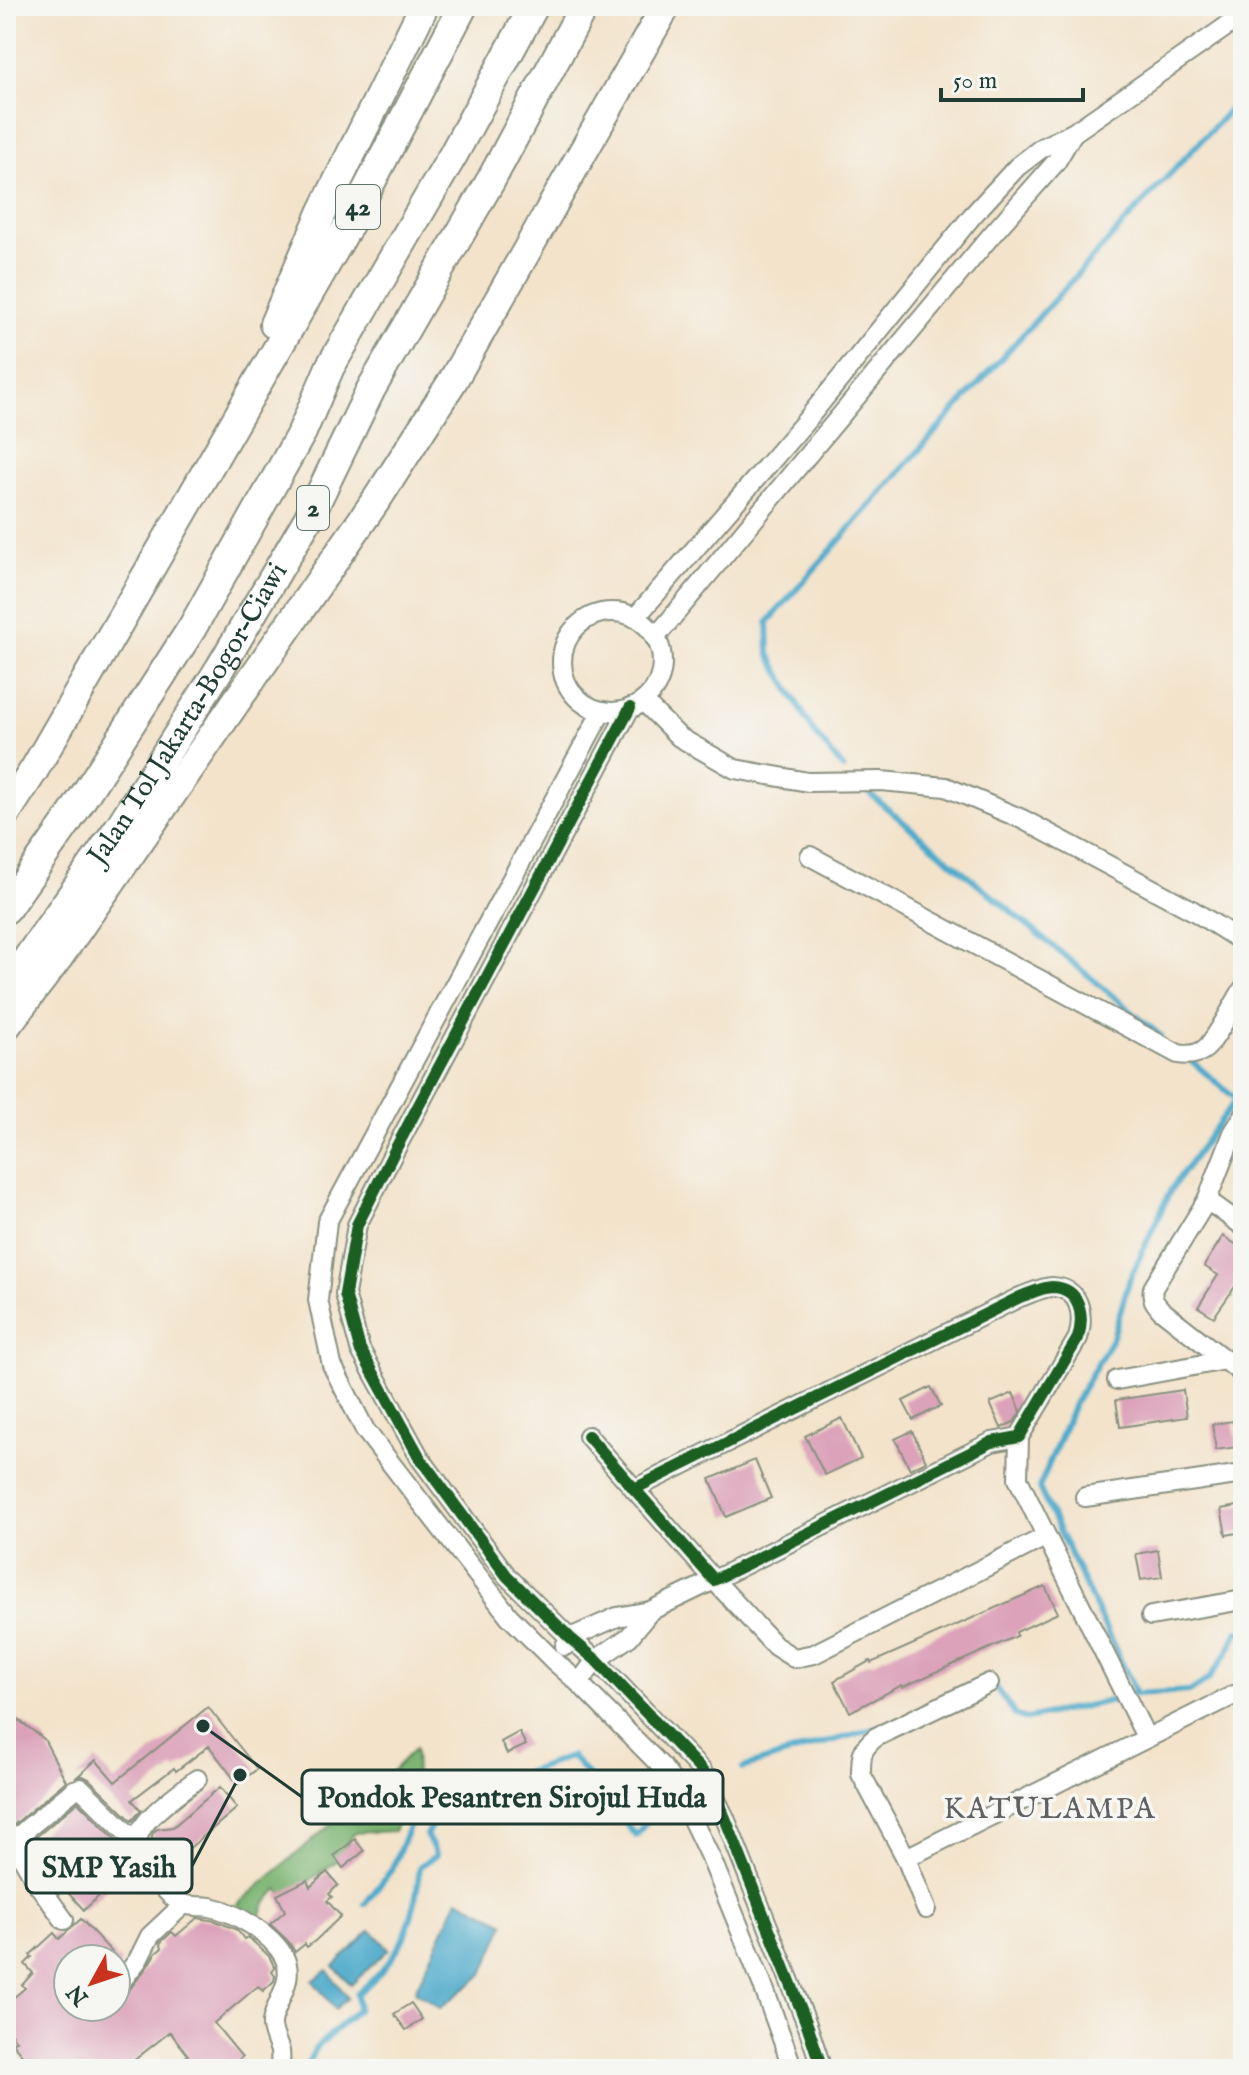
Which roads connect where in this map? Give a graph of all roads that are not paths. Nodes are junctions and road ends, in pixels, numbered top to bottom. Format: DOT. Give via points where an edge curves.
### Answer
graph roads {
  1 [pos="424,6"];
  2 [pos="463,6"];
  3 [pos="534,6"];
  4 [pos="584,6"];
  5 [pos="666,6"];
  6 [pos="1243,15"];
  7 [pos="1073,133"];
  8 [pos="245,403"];
  9 [pos="635,618"];
  10 [pos="655,638"];
  11 [pos="636,705"];
  12 [pos="602,711"];
  13 [pos="6,813"];
  14 [pos="810,856"];
  15 [pos="6,909"];
  16 [pos="1243,942"];
  17 [pos="6,989"];
  18 [pos="1243,989"];
  19 [pos="6,1026"];
  20 [pos="1243,1117"];
  21 [pos="372,1137"];
  22 [pos="395,1150"];
  23 [pos="1207,1200"];
  24 [pos="1243,1226"];
  25 [pos="1226,1360"];
  26 [pos="1243,1374"];
  27 [pos="1117,1380"];
  28 [pos="588,1436"];
  29 [pos="1019,1437"];
  30 [pos="1243,1474"];
  31 [pos="634,1489"];
  32 [pos="1085,1497"];
  33 [pos="1045,1537"];
  34 [pos="714,1580"];
  35 [pos="1243,1600"];
  36 [pos="650,1611"];
  37 [pos="1151,1616"];
  38 [pos="570,1638"];
  39 [pos="553,1660"];
  40 [pos="596,1660"];
  41 [pos="579,1683"];
  42 [pos="989,1683"];
  43 [pos="1243,1693"];
  44 [pos="1146,1737"];
  45 [pos="683,1748"];
  46 [pos="662,1767"];
  47 [pos="197,1779"];
  48 [pos="138,1844"];
  49 [pos="906,1858"];
  50 [pos="183,1905"];
  51 [pos="926,1909"];
  52 [pos="64,1920"];
  53 [pos="132,1968"];
  54 [pos="280,2069"];
  55 [pos="793,2069"];
  56 [pos="822,2069"];
  1 -- 8 [label="highway, 42" via="305,251"];
  2 -- 8 [label="highway, 42" via="348,226"];
  3 -- 15 [label="highway, Jalan Tol Jakarta–Bogor–Ciawi / 2" via="330,367 302,432 192,628"];
  4 -- 17 [label="highway, Jalan Tol Jakarta–Bogor–Ciawi / 2" via="371,389 308,519 120,826"];
  5 -- 19 [label="highway" via="452,382 379,496"];
  6 -- 7 [label="street"];
  7 -- 9 [label="street" via="1043,147 972,216 805,422"];
  7 -- 10 [label="street" via="1056,162"];
  8 -- 13 [label="highway, 42"];
  9 -- 10 [label="street"];
  9 -- 12 [label="street" via="622,613 594,615 581,622 565,644 563,673 568,686"];
  10 -- 11 [label="street" via="661,651 659,679"];
  11 -- 12 [label="street"];
  11 -- 16 [label="street" via="735,769 808,782 946,787 1022,819"];
  11 -- 22 [label="street"];
  12 -- 21 [label="street"];
  14 -- 18 [label="street" via="1178,1054 1188,1056 1207,1047"];
  20 -- 23 [label="street"];
  21 -- 22 [label="street"];
  21 -- 39 [label="street" via="327,1222 318,1300 332,1365 365,1430 509,1616"];
  22 -- 38 [label="street" via="357,1225 345,1294 360,1349 420,1458 507,1576"];
  23 -- 24 [label="street"];
  23 -- 25 [label="street" via="1152,1296 1161,1310"];
  25 -- 26 [label="street"];
  25 -- 27 [label="street"];
  28 -- 31 [label="street"];
  29 -- 31 [label="street" via="1083,1322 1080,1305 1068,1292 1051,1287 1020,1297"];
  29 -- 33 [label="street" via="1018,1479"];
  29 -- 34 [label="street" via="992,1442"];
  30 -- 32 [label="street"];
  31 -- 34 [label="street"];
  33 -- 34 [label="street" via="814,1654 794,1658 775,1646"];
  33 -- 44 [label="street"];
  34 -- 36 [label="street"];
  35 -- 37 [label="street"];
  36 -- 38 [label="street" via="617,1617"];
  36 -- 40 [label="street" via="629,1637"];
  38 -- 39 [label="street"];
  38 -- 40 [label="street"];
  39 -- 41 [label="street"];
  40 -- 41 [label="street"];
  40 -- 45 [label="street"];
  41 -- 46 [label="street"];
  42 -- 49 [label="street" via="864,1746 861,1774"];
  43 -- 44 [label="street"];
  44 -- 49 [label="street"];
  45 -- 46 [label="street"];
  45 -- 56 [label="street" via="702,1771 725,1818"];
  46 -- 55 [label="street" via="713,1863"];
  47 -- 48 [label="street" via="144,1823"];
  48 -- 50 [label="street" via="155,1877"];
  48 -- 52 [label="street" via="81,1788 18,1837 19,1852"];
  49 -- 51 [label="street"];
  50 -- 53 [label="street" via="150,1936"];
  50 -- 54 [label="street" via="225,1910 252,1925 285,1959 285,1991 272,2024"];
}
